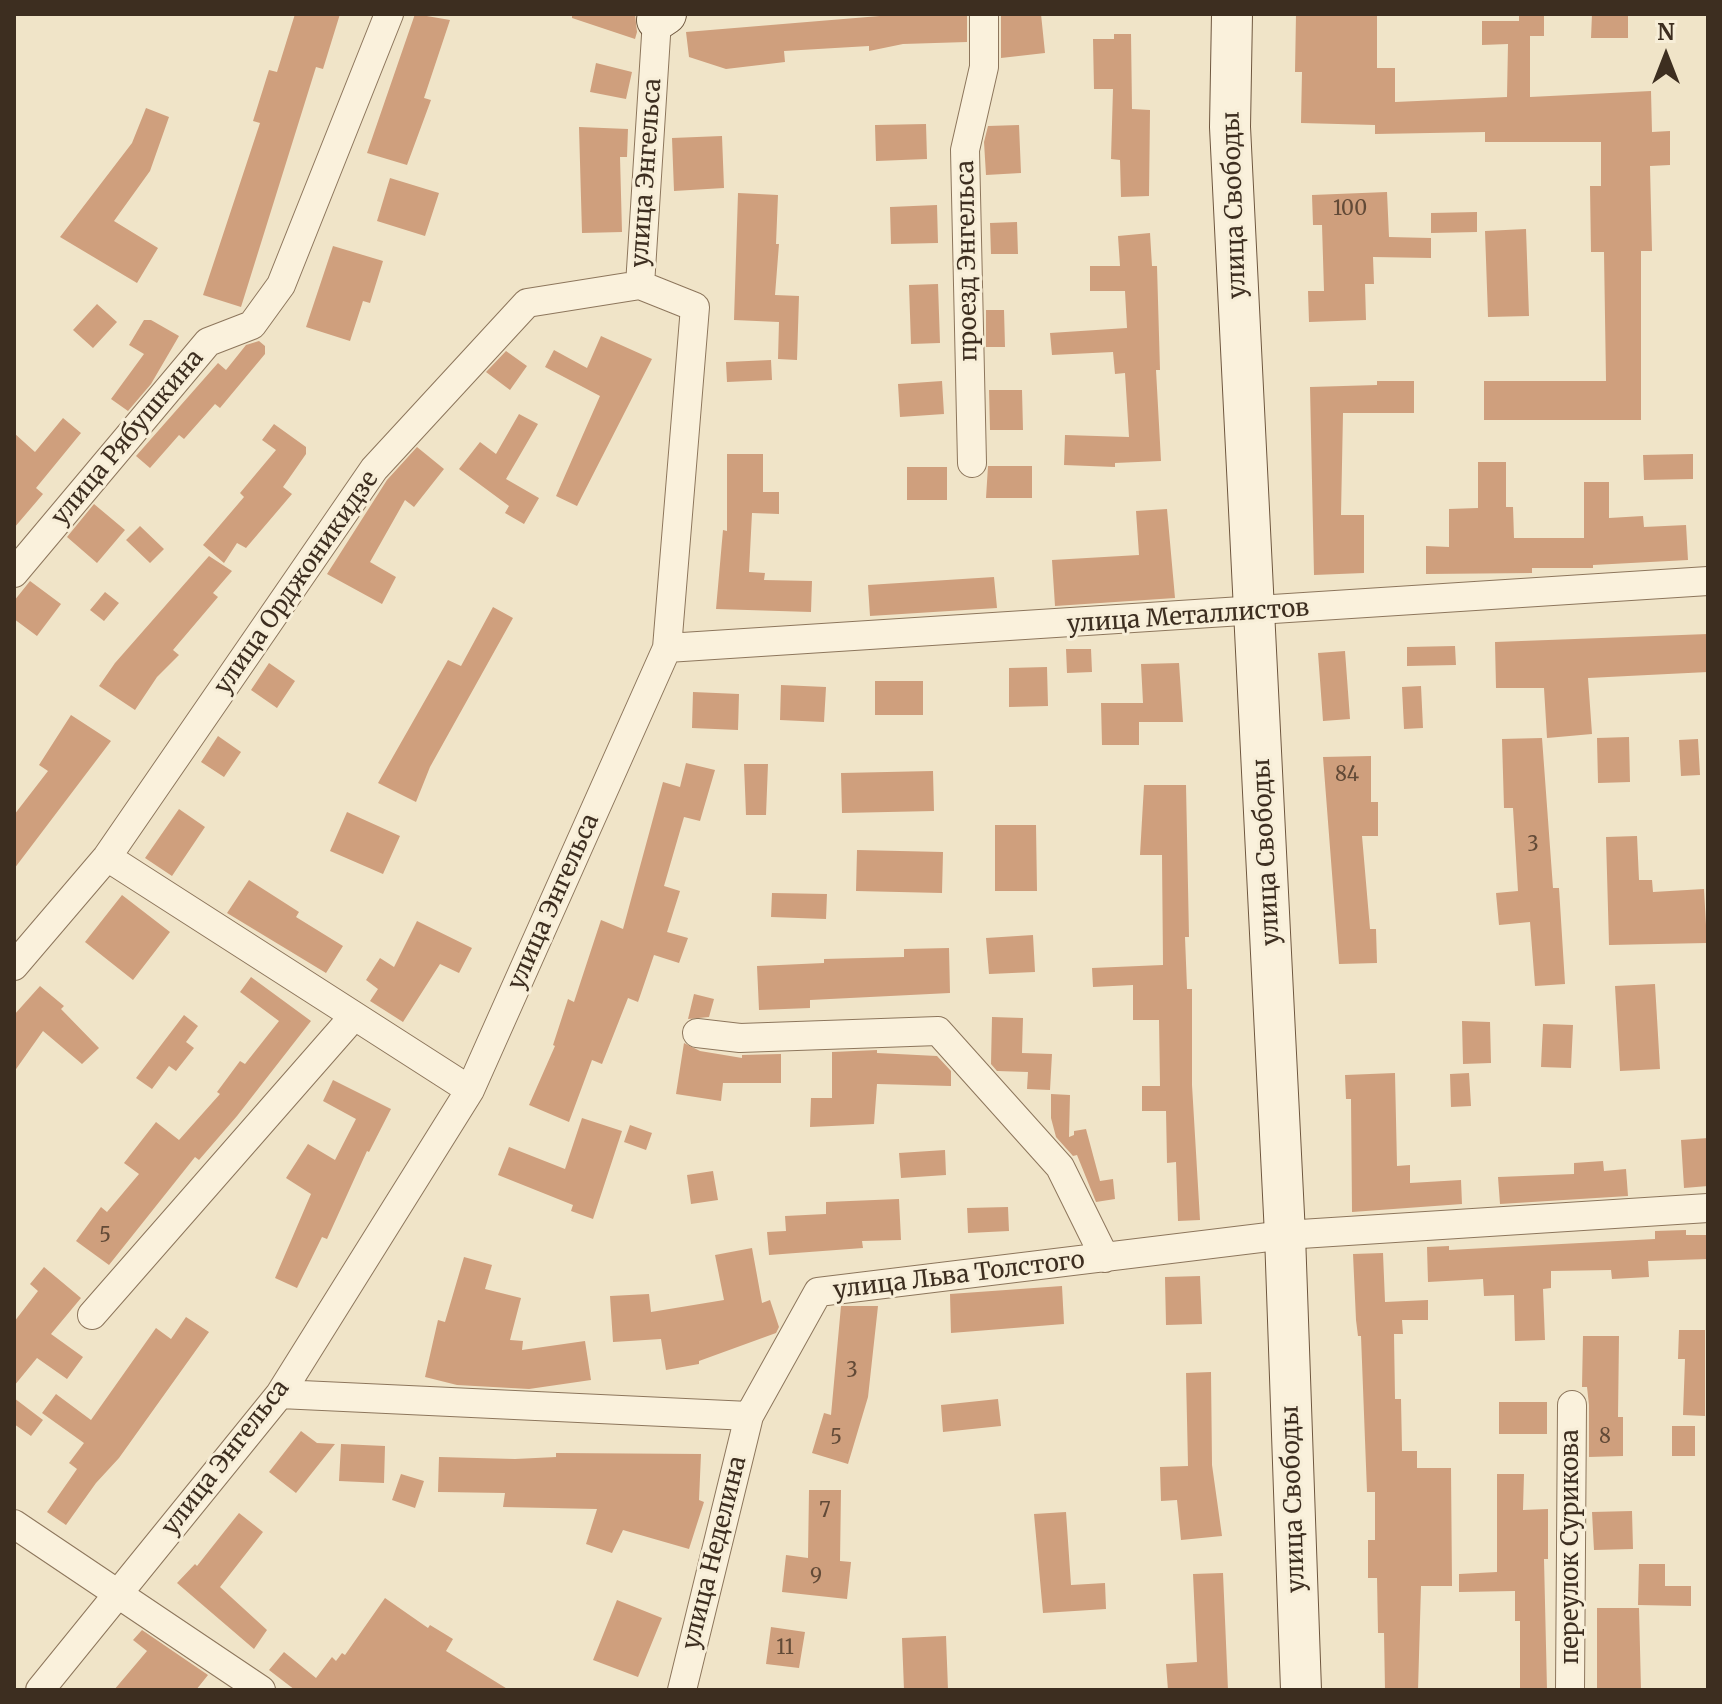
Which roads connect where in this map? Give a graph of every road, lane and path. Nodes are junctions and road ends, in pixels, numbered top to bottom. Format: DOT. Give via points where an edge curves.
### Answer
graph roads {
  1 [pos="389,14"];
  2 [pos="984,14"];
  3 [pos="1232,14"];
  4 [pos="662,17"];
  5 [pos="640,285"];
  6 [pos="972,463"];
  7 [pos="14,573"];
  8 [pos="1708,581"];
  9 [pos="1255,613"];
  10 [pos="667,648"];
  11 [pos="107,857"];
  12 [pos="14,966"];
  13 [pos="354,1016"];
  14 [pos="697,1033"];
  15 [pos="470,1090"];
  16 [pos="1708,1208"];
  17 [pos="1285,1235"];
  18 [pos="1105,1258"];
  19 [pos="92,1315"];
  20 [pos="280,1394"];
  21 [pos="1572,1405"];
  22 [pos="749,1416"];
  23 [pos="14,1524"];
  24 [pos="119,1591"];
  25 [pos="40,1690"];
  26 [pos="261,1690"];
  27 [pos="682,1690"];
  28 [pos="1301,1690"];
  29 [pos="1570,1690"];
  1 -- 7 [label="street, улица Рябушкина" via="281,285 252,325 208,342"];
  2 -- 6 [label="street, проезд Энгельса" via="984,67 965,150"];
  3 -- 9 [label="street, улица Свободы" via="1230,127"];
  4 -- 5 [label="street, улица Энгельса"];
  5 -- 10 [label="street, улица Энгельса" via="695,307"];
  5 -- 11 [label="street, улица Орджоникидзе" via="527,303 374,469"];
  8 -- 9 [label="street, улица Металлистов"];
  9 -- 10 [label="street, улица Металлистов"];
  9 -- 17 [label="street, улица Свободы"];
  10 -- 15 [label="street, улица Энгельса"];
  11 -- 12 [label="street, улица Орджоникидзе"];
  11 -- 13 [label="street"];
  13 -- 15 [label="street"];
  13 -- 19 [label="street"];
  14 -- 18 [label="street" via="740,1038 938,1031 1060,1167"];
  15 -- 20 [label="street, улица Энгельса"];
  16 -- 17 [label="street, улица Льва Толстого"];
  17 -- 18 [label="street, улица Льва Толстого"];
  17 -- 28 [label="street, улица Свободы"];
  18 -- 22 [label="street, улица Льва Толстого" via="818,1292"];
  20 -- 22 [label="street"];
  20 -- 24 [label="street, улица Энгельса"];
  21 -- 29 [label="street, переулок Сурикова"];
  22 -- 27 [label="street, улица Неделина"];
  23 -- 24 [label="street"];
  24 -- 25 [label="street, улица Энгельса"];
  24 -- 26 [label="street"];
}
